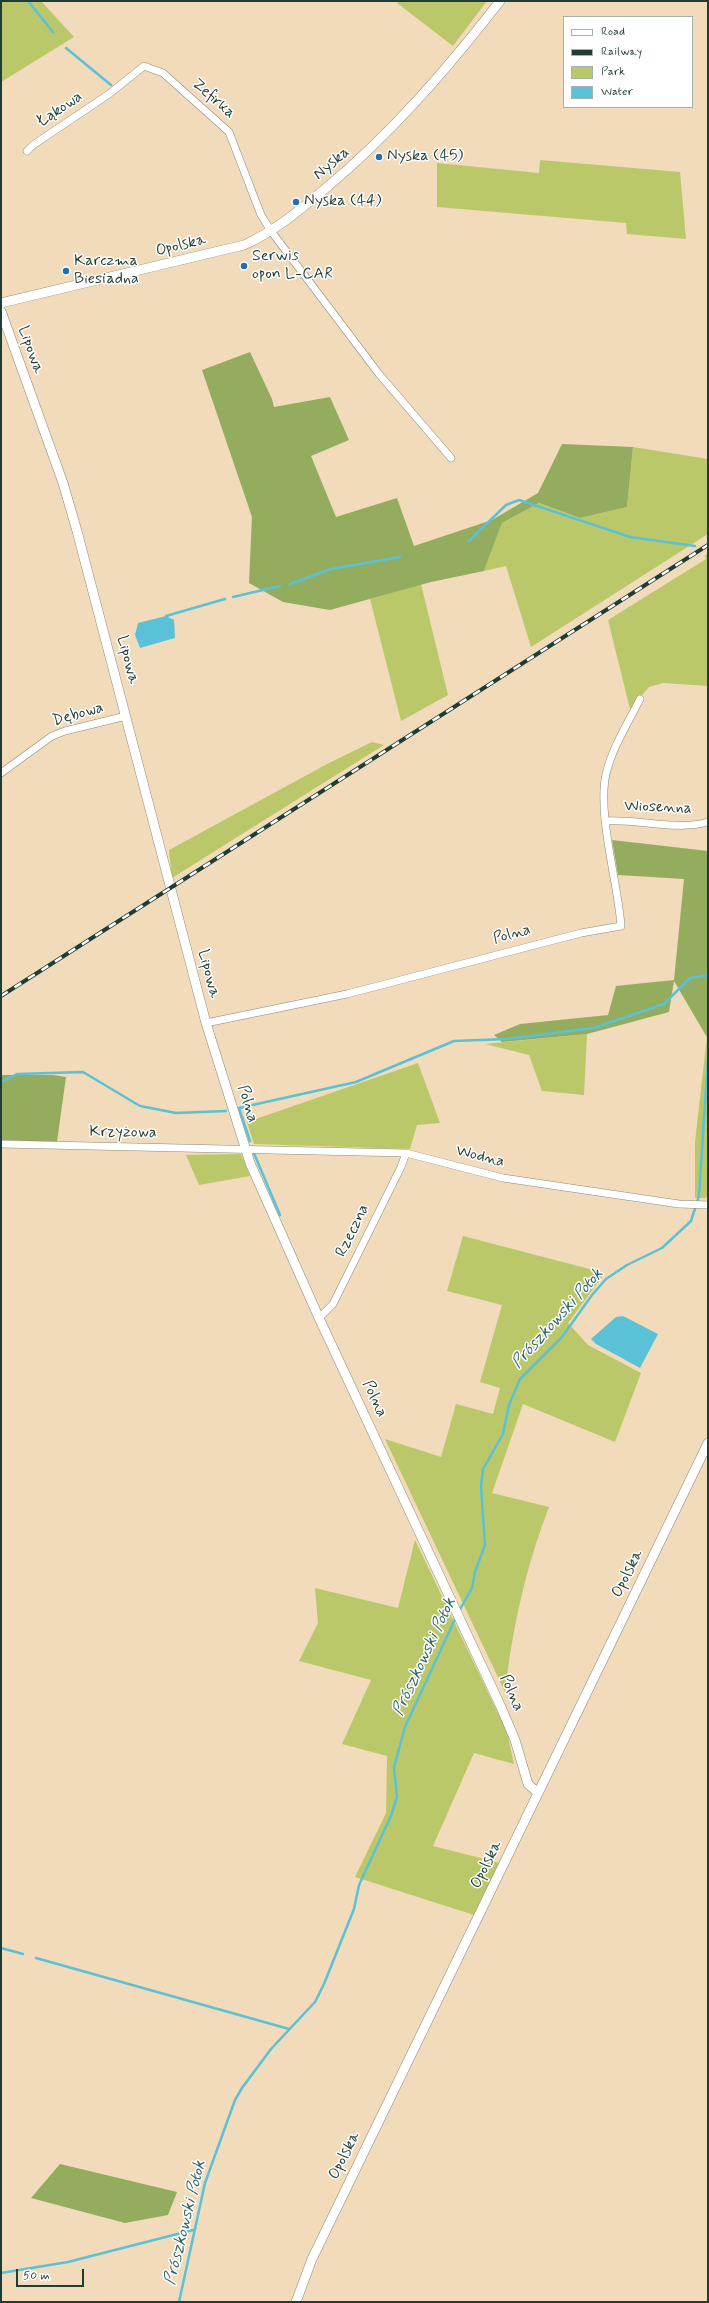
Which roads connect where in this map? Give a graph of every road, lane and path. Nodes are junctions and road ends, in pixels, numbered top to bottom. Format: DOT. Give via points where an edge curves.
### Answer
graph roads {
  1 [pos="500,1"];
  2 [pos="109,94"];
  3 [pos="27,151"];
  4 [pos="271,232"];
  5 [pos="1,304"];
  6 [pos="1,311"];
  7 [pos="451,458"];
  8 [pos="640,699"];
  9 [pos="126,716"];
  10 [pos="1,773"];
  11 [pos="606,821"];
  12 [pos="708,822"];
  13 [pos="206,1023"];
  14 [pos="1,1144"];
  15 [pos="245,1148"];
  16 [pos="406,1153"];
  17 [pos="707,1205"];
  18 [pos="320,1318"];
  19 [pos="708,1443"];
  20 [pos="538,1793"];
  21 [pos="296,2302"];
  1 -- 4 [label="street, Nyska" via="381,140"];
  2 -- 3 [label="street, Łąkowa"];
  2 -- 4 [label="street, Zefirka" via="144,66 163,73 229,132 261,215"];
  4 -- 5 [label="street, Opolska" via="244,245"];
  4 -- 7 [label="street" via="379,374"];
  6 -- 9 [label="street, Lipowa" via="63,483"];
  8 -- 11 [label="street, Polna" via="610,759 604,785"];
  9 -- 10 [label="street, Dębowa" via="52,736"];
  9 -- 13 [label="street, Lipowa"];
  11 -- 12 [label="street, Wiosenna" via="683,824"];
  11 -- 13 [label="street, Polna" via="621,926 566,936 346,994"];
  13 -- 15 [label="street, Polna"];
  14 -- 15 [label="street, Krzyżowa"];
  15 -- 16 [label="street, Wodna"];
  15 -- 18 [label="street, Polna" via="263,1194"];
  16 -- 17 [label="street, Wodna" via="503,1178 689,1205"];
  16 -- 18 [label="street, Rzeczna" via="333,1304"];
  18 -- 20 [label="street, Polna" via="515,1740 528,1784"];
  19 -- 20 [label="street, Opolska"];
  20 -- 21 [label="street, Opolska" via="312,2259"];
}
